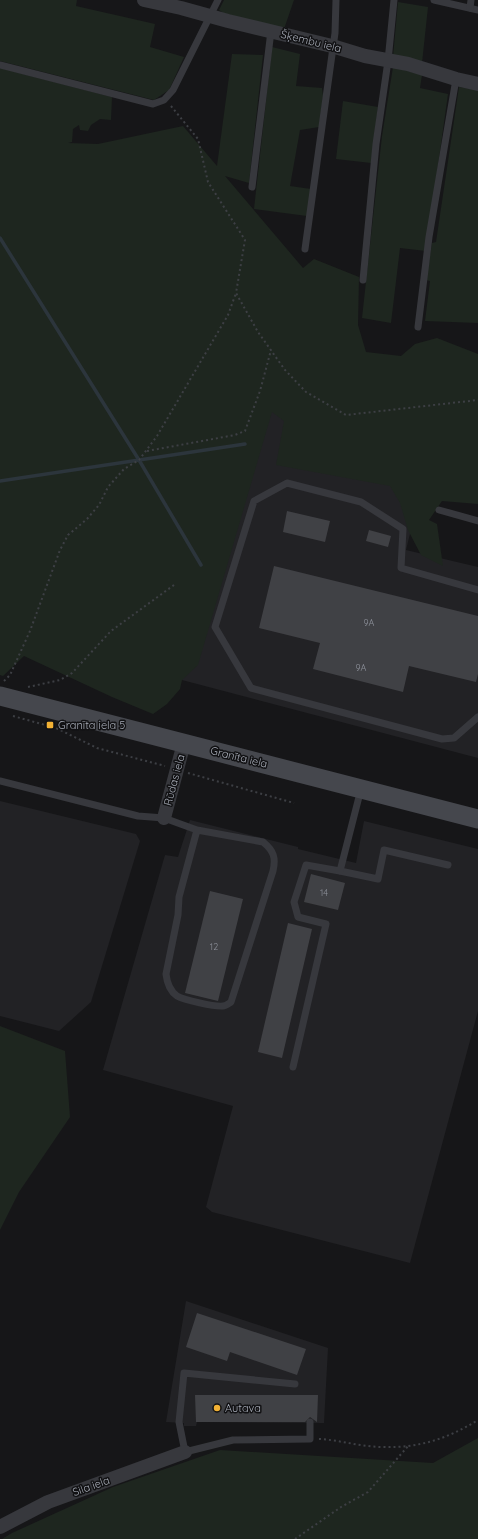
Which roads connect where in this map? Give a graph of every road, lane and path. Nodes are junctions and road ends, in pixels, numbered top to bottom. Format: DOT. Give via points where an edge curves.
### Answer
graph roads {
  1 [pos="144,0"];
  2 [pos="218,0"];
  3 [pos="336,0"];
  4 [pos="394,0"];
  5 [pos="434,0"];
  6 [pos="471,0"];
  7 [pos="474,9"];
  8 [pos="210,16"];
  9 [pos="271,31"];
  10 [pos="332,46"];
  11 [pos="388,61"];
  12 [pos="0,65"];
  13 [pos="456,79"];
  14 [pos="478,84"];
  15 [pos="165,99"];
  16 [pos="252,187"];
  17 [pos="305,249"];
  18 [pos="363,280"];
  19 [pos="236,293"];
  20 [pos="418,327"];
  21 [pos="271,350"];
  22 [pos="478,400"];
  23 [pos="146,451"];
  24 [pos="439,510"];
  25 [pos="478,521"];
  26 [pos="174,585"];
  27 [pos="478,590"];
  28 [pos="0,685"];
  29 [pos="27,687"];
  30 [pos="0,696"];
  31 [pos="11,716"];
  32 [pos="478,717"];
  33 [pos="184,743"];
  34 [pos="177,769"];
  35 [pos="0,781"];
  36 [pos="361,789"];
  37 [pos="294,803"];
  38 [pos="164,818"];
  39 [pos="478,819"];
  40 [pos="197,830"];
  41 [pos="448,865"];
  42 [pos="340,871"];
  43 [pos="293,1067"];
  44 [pos="295,1384"];
  45 [pos="478,1420"];
  46 [pos="310,1422"];
  47 [pos="310,1439"];
  48 [pos="409,1445"];
  49 [pos="185,1452"];
  50 [pos="0,1527"];
  51 [pos="295,1539"];
  1 -- 8 [label="street, Šķembu iela"];
  2 -- 8 [label="lane"];
  3 -- 10 [label="lane"];
  4 -- 11 [label="lane"];
  5 -- 7 [label="lane"];
  6 -- 7 [label="lane"];
  8 -- 9 [label="street, Šķembu iela"];
  8 -- 15 [label="lane"];
  9 -- 10 [label="street, Šķembu iela"];
  9 -- 16 [label="lane"];
  10 -- 11 [label="street, Šķembu iela"];
  10 -- 17 [label="lane"];
  11 -- 13 [label="street, Šķembu iela" via="408,64"];
  11 -- 18 [label="lane" via="376,144"];
  12 -- 15 [label="lane" via="153,104"];
  13 -- 14 [label="street, Šķembu iela"];
  13 -- 20 [label="lane" via="429,237"];
  15 -- 19 [label="path" via="198,139 208,182 245,240"];
  19 -- 21 [label="path"];
  19 -- 23 [label="path" via="228,315"];
  21 -- 22 [label="path" via="285,370 306,392 346,414"];
  21 -- 23 [label="path" via="260,391 245,431"];
  23 -- 28 [label="path" via="139,460 124,469 108,487 99,505 68,535 30,631 10,675"];
  24 -- 25 [label="lane"];
  26 -- 29 [label="path" via="111,631 72,673 60,680"];
  27 -- 32 [label="lane" via="401,568 403,529 361,502 287,482 254,501 215,627 251,688 442,739 454,738"];
  30 -- 33 [label="main road, Granīta iela"];
  31 -- 34 [label="path" via="56,728 97,748"];
  33 -- 34 [label="street, Rūdas iela"];
  33 -- 36 [label="main road, Granīta iela"];
  34 -- 37 [label="path"];
  34 -- 38 [label="street, Rūdas iela"];
  35 -- 38 [label="lane" via="138,816"];
  36 -- 39 [label="main road, Granīta iela"];
  36 -- 42 [label="lane"];
  38 -- 40 [label="lane"];
  40 -- 40 [label="lane" via="263,842 274,855 273,871 231,1002 225,1006 215,1006 178,996 167,981 179,897"];
  41 -- 42 [label="lane" via="384,850 378,879"];
  42 -- 43 [label="lane" via="306,865 294,902 298,917 326,924"];
  44 -- 49 [label="lane" via="184,1373 179,1422"];
  45 -- 48 [label="path" via="463,1430 430,1444"];
  46 -- 47 [label="lane"];
  47 -- 48 [label="path" via="382,1447"];
  47 -- 49 [label="lane" via="233,1440"];
  48 -- 51 [label="path" via="368,1492 341,1507"];
  49 -- 50 [label="street, Sila iela" via="48,1502"];
}
